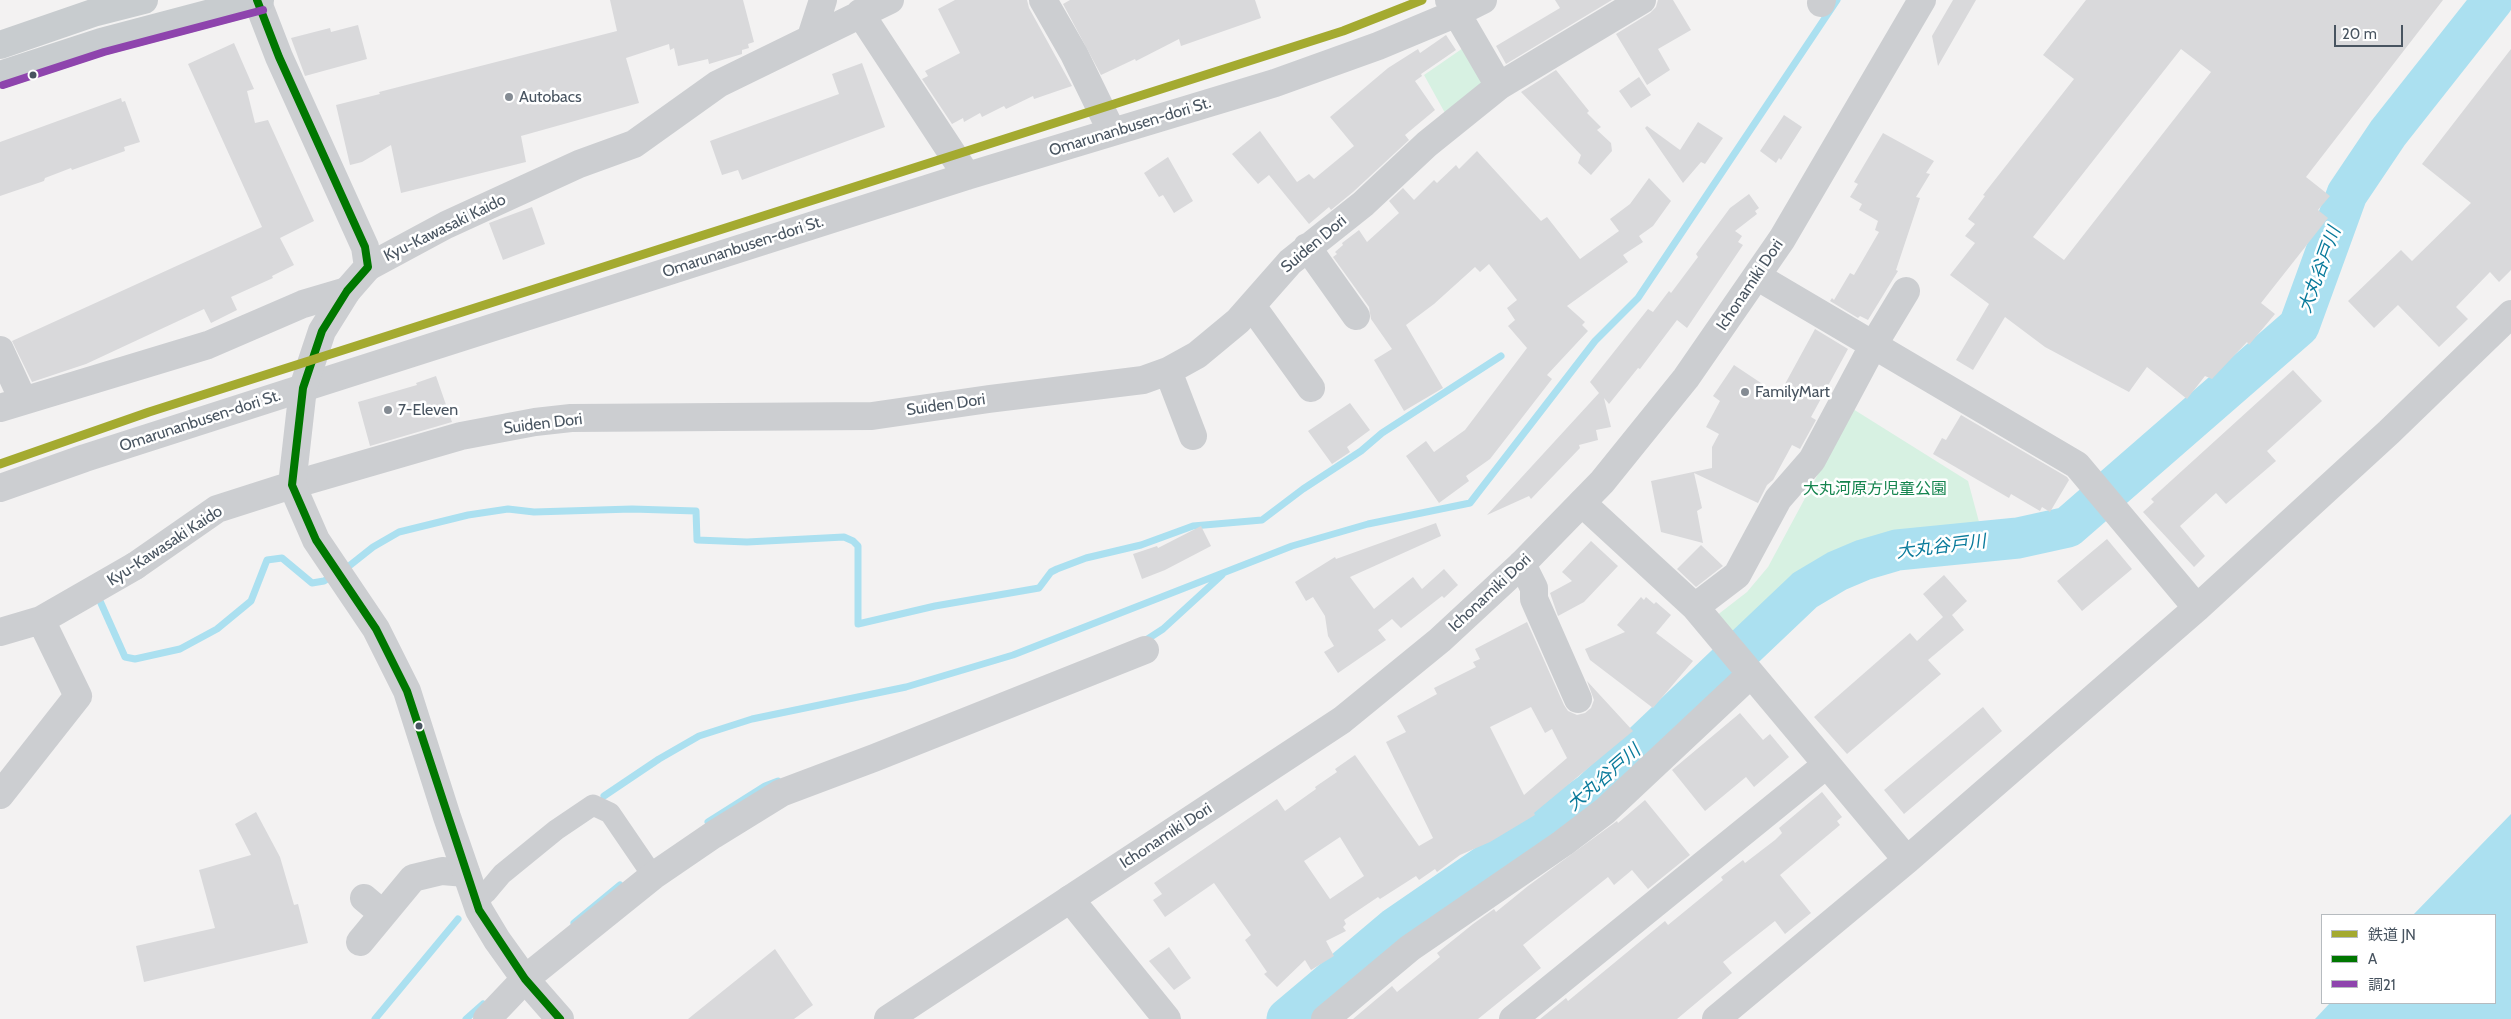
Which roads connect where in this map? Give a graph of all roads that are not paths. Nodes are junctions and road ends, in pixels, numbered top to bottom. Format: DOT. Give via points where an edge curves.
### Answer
graph roads {
  1 [pos="144,0"];
  2 [pos="258,0"];
  3 [pos="823,0"];
  4 [pos="890,0"];
  5 [pos="1043,0"];
  6 [pos="1483,0"];
  7 [pos="1642,0"];
  8 [pos="1922,0"];
  9 [pos="91,7"];
  10 [pos="1453,7"];
  11 [pos="860,13"];
  12 [pos="811,37"];
  13 [pos="0,45"];
  14 [pos="0,75"];
  15 [pos="1499,86"];
  16 [pos="1112,132"];
  17 [pos="967,176"];
  18 [pos="1307,247"];
  19 [pos="368,267"];
  20 [pos="1758,277"];
  21 [pos="347,291"];
  22 [pos="1906,291"];
  23 [pos="1252,306"];
  24 [pos="2511,314"];
  25 [pos="1356,316"];
  26 [pos="1874,344"];
  27 [pos="0,350"];
  28 [pos="1168,371"];
  29 [pos="303,388"];
  30 [pos="1311,388"];
  31 [pos="11,404"];
  32 [pos="1193,436"];
  33 [pos="292,485"];
  34 [pos="0,488"];
  35 [pos="1582,503"];
  36 [pos="1522,564"];
  37 [pos="1695,606"];
  38 [pos="2197,608"];
  39 [pos="41,620"];
  40 [pos="0,632"];
  41 [pos="1144,650"];
  42 [pos="1743,665"];
  43 [pos="1578,699"];
  44 [pos="1826,765"];
  45 [pos="0,795"];
  46 [pos="1907,860"];
  47 [pos="646,868"];
  48 [pos="466,873"];
  49 [pos="486,893"];
  50 [pos="1070,899"];
  51 [pos="360,942"];
  52 [pos="525,979"];
  53 [pos="487,1019"];
  54 [pos="560,1019"];
  55 [pos="888,1019"];
  56 [pos="1168,1019"];
  57 [pos="1325,1019"];
  58 [pos="1514,1019"];
  59 [pos="1716,1019"];
  1 -- 9 [label="main road"];
  2 -- 14 [label="main road" via="101,42"];
  2 -- 19 [label="street" via="279,57 363,240"];
  3 -- 12 [label="street"];
  4 -- 11 [label="street, Kyu-Kawasaki Kaido"];
  5 -- 16 [label="street"];
  6 -- 10 [label="street, Omarunanbusen-dori St."];
  7 -- 15 [label="street, Suiden Dori"];
  8 -- 20 [label="street, Ichonamiki Dori"];
  9 -- 13 [label="main road"];
  10 -- 15 [label="street"];
  10 -- 16 [label="street, Omarunanbusen-dori St." via="1378,46 1275,83"];
  11 -- 12 [label="street, Kyu-Kawasaki Kaido"];
  11 -- 17 [label="street"];
  12 -- 19 [label="street, Kyu-Kawasaki Kaido" via="718,84 634,144 579,164 446,225"];
  15 -- 18 [label="street, Suiden Dori" via="1427,144 1363,204"];
  16 -- 17 [label="street, Omarunanbusen-dori St."];
  17 -- 29 [label="street, Omarunanbusen-dori St."];
  18 -- 23 [label="street, Suiden Dori"];
  18 -- 25 [label="street"];
  19 -- 21 [label="street, Kyu-Kawasaki Kaido"];
  20 -- 26 [label="street"];
  20 -- 35 [label="street, Ichonamiki Dori" via="1674,395"];
  21 -- 29 [label="street, Kyu-Kawasaki Kaido" via="322,331"];
  21 -- 31 [label="street" via="303,304 208,345"];
  22 -- 26 [label="street"];
  23 -- 28 [label="street, Suiden Dori" via="1197,355"];
  23 -- 30 [label="street"];
  24 -- 38 [label="street" via="2389,432"];
  26 -- 37 [label="street" via="1812,460 1778,499 1738,575"];
  26 -- 38 [label="street" via="2077,465"];
  27 -- 31 [label="street"];
  28 -- 32 [label="street"];
  28 -- 33 [label="street, Suiden Dori" via="1143,380 872,416 553,420 461,436"];
  29 -- 33 [label="street, Kyu-Kawasaki Kaido"];
  29 -- 34 [label="street, Omarunanbusen-dori St."];
  33 -- 39 [label="street, Kyu-Kawasaki Kaido" via="217,509 135,566"];
  33 -- 48 [label="street" via="316,540 376,629 407,691"];
  35 -- 36 [label="street, Ichonamiki Dori"];
  35 -- 37 [label="street"];
  36 -- 43 [label="street"];
  36 -- 50 [label="street, Ichonamiki Dori" via="1440,640 1342,720"];
  37 -- 42 [label="street"];
  38 -- 46 [label="street"];
  39 -- 40 [label="street, Kyu-Kawasaki Kaido"];
  39 -- 45 [label="street" via="78,696"];
  41 -- 47 [label="street" via="781,793 713,835"];
  42 -- 44 [label="street"];
  42 -- 57 [label="street" via="1605,811 1410,948"];
  44 -- 46 [label="street"];
  44 -- 58 [label="street"];
  46 -- 59 [label="street"];
  47 -- 49 [label="street" via="610,813 592,805 502,874"];
  47 -- 52 [label="street"];
  48 -- 51 [label="street" via="442,871 413,878 373,906"];
  48 -- 52 [label="street" via="479,910"];
  50 -- 55 [label="street, Ichonamiki Dori"];
  50 -- 56 [label="street"];
  52 -- 53 [label="street"];
  52 -- 54 [label="street"];
}
